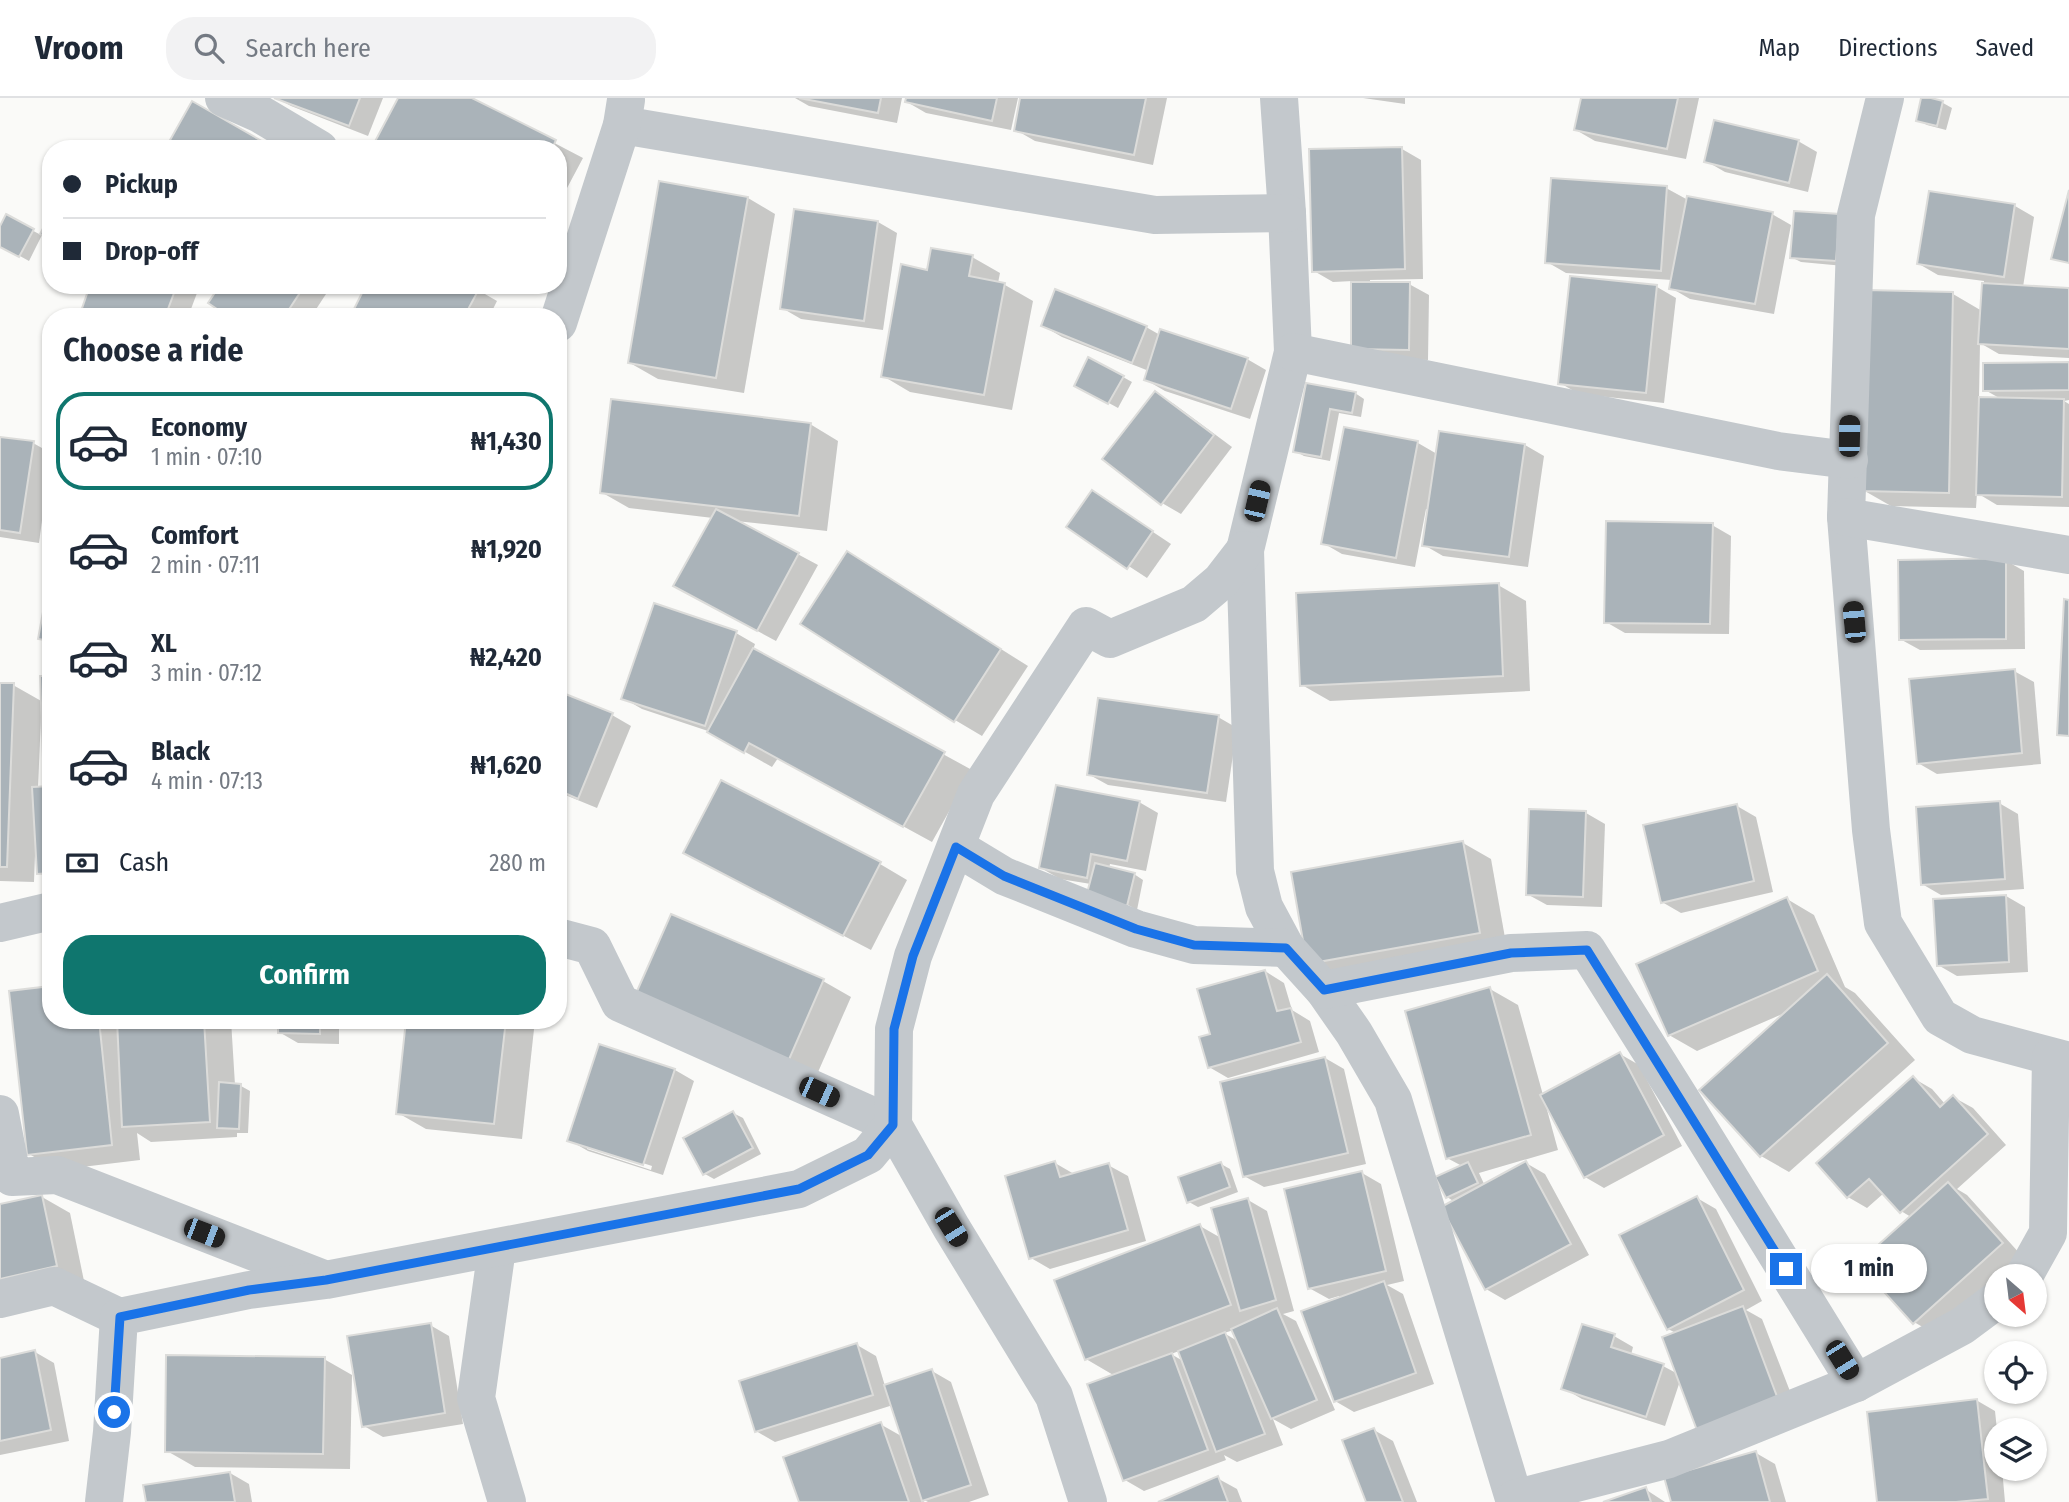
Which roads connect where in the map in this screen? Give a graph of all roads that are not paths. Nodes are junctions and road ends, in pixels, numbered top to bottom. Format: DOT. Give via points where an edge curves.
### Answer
graph roads {
  1 [pos="224,98"];
  2 [pos="1279,98"];
  3 [pos="1885,98"];
  4 [pos="624,111"];
  5 [pos="304,140"];
  6 [pos="1287,213"];
  7 [pos="567,278"];
  8 [pos="1293,352"];
  9 [pos="1849,460"];
  10 [pos="1846,517"];
  11 [pos="1245,550"];
  12 [pos="2069,555"];
  13 [pos="956,847"];
  14 [pos="42,913"];
  15 [pos="0,923"];
  16 [pos="567,939"];
  17 [pos="1286,948"];
  18 [pos="1324,990"];
  19 [pos="2060,1059"];
  20 [pos="0,1114"];
  21 [pos="893,1125"];
  22 [pos="496,1248"];
  23 [pos="2031,1264"];
  24 [pos="326,1280"];
  25 [pos="0,1299"];
  26 [pos="1984,1310"];
  27 [pos="120,1317"];
  28 [pos="1856,1383"];
  29 [pos="1514,1501"];
  30 [pos="104,1502"];
  31 [pos="507,1502"];
  32 [pos="1088,1502"];
  1 -- 5 [label="street"];
  2 -- 6 [label="street"];
  3 -- 9 [label="street" via="1856,215"];
  4 -- 6 [label="street" via="1155,215"];
  4 -- 7 [label="street"];
  6 -- 8 [label="street"];
  8 -- 9 [label="street" via="1778,451"];
  8 -- 11 [label="street"];
  9 -- 10 [label="street"];
  10 -- 12 [label="street"];
  10 -- 19 [label="street" via="1871,830 1883,923 1940,1017 1972,1035"];
  11 -- 13 [label="street" via="1194,604 1110,639 1086,626 976,794"];
  11 -- 17 [label="street" via="1255,871 1264,907"];
  13 -- 17 [label="street" via="1004,876 1136,929 1194,945"];
  13 -- 21 [label="street" via="913,956 894,1029"];
  14 -- 15 [label="street"];
  16 -- 21 [label="street" via="592,946 620,1003"];
  17 -- 18 [label="street"];
  18 -- 28 [label="street" via="1511,953 1587,950"];
  18 -- 29 [label="street" via="1393,1100"];
  19 -- 23 [label="street" via="2048,1233"];
  20 -- 24 [label="street" via="12,1177 57,1175"];
  21 -- 22 [label="street" via="868,1155 799,1189"];
  21 -- 32 [label="street" via="1054,1396"];
  22 -- 24 [label="street"];
  22 -- 31 [label="street" via="477,1398"];
  24 -- 27 [label="street" via="249,1290"];
  25 -- 27 [label="street" via="54,1286"];
  26 -- 28 [label="street"];
  27 -- 30 [label="street"];
  28 -- 29 [label="street" via="1669,1459"];
}
